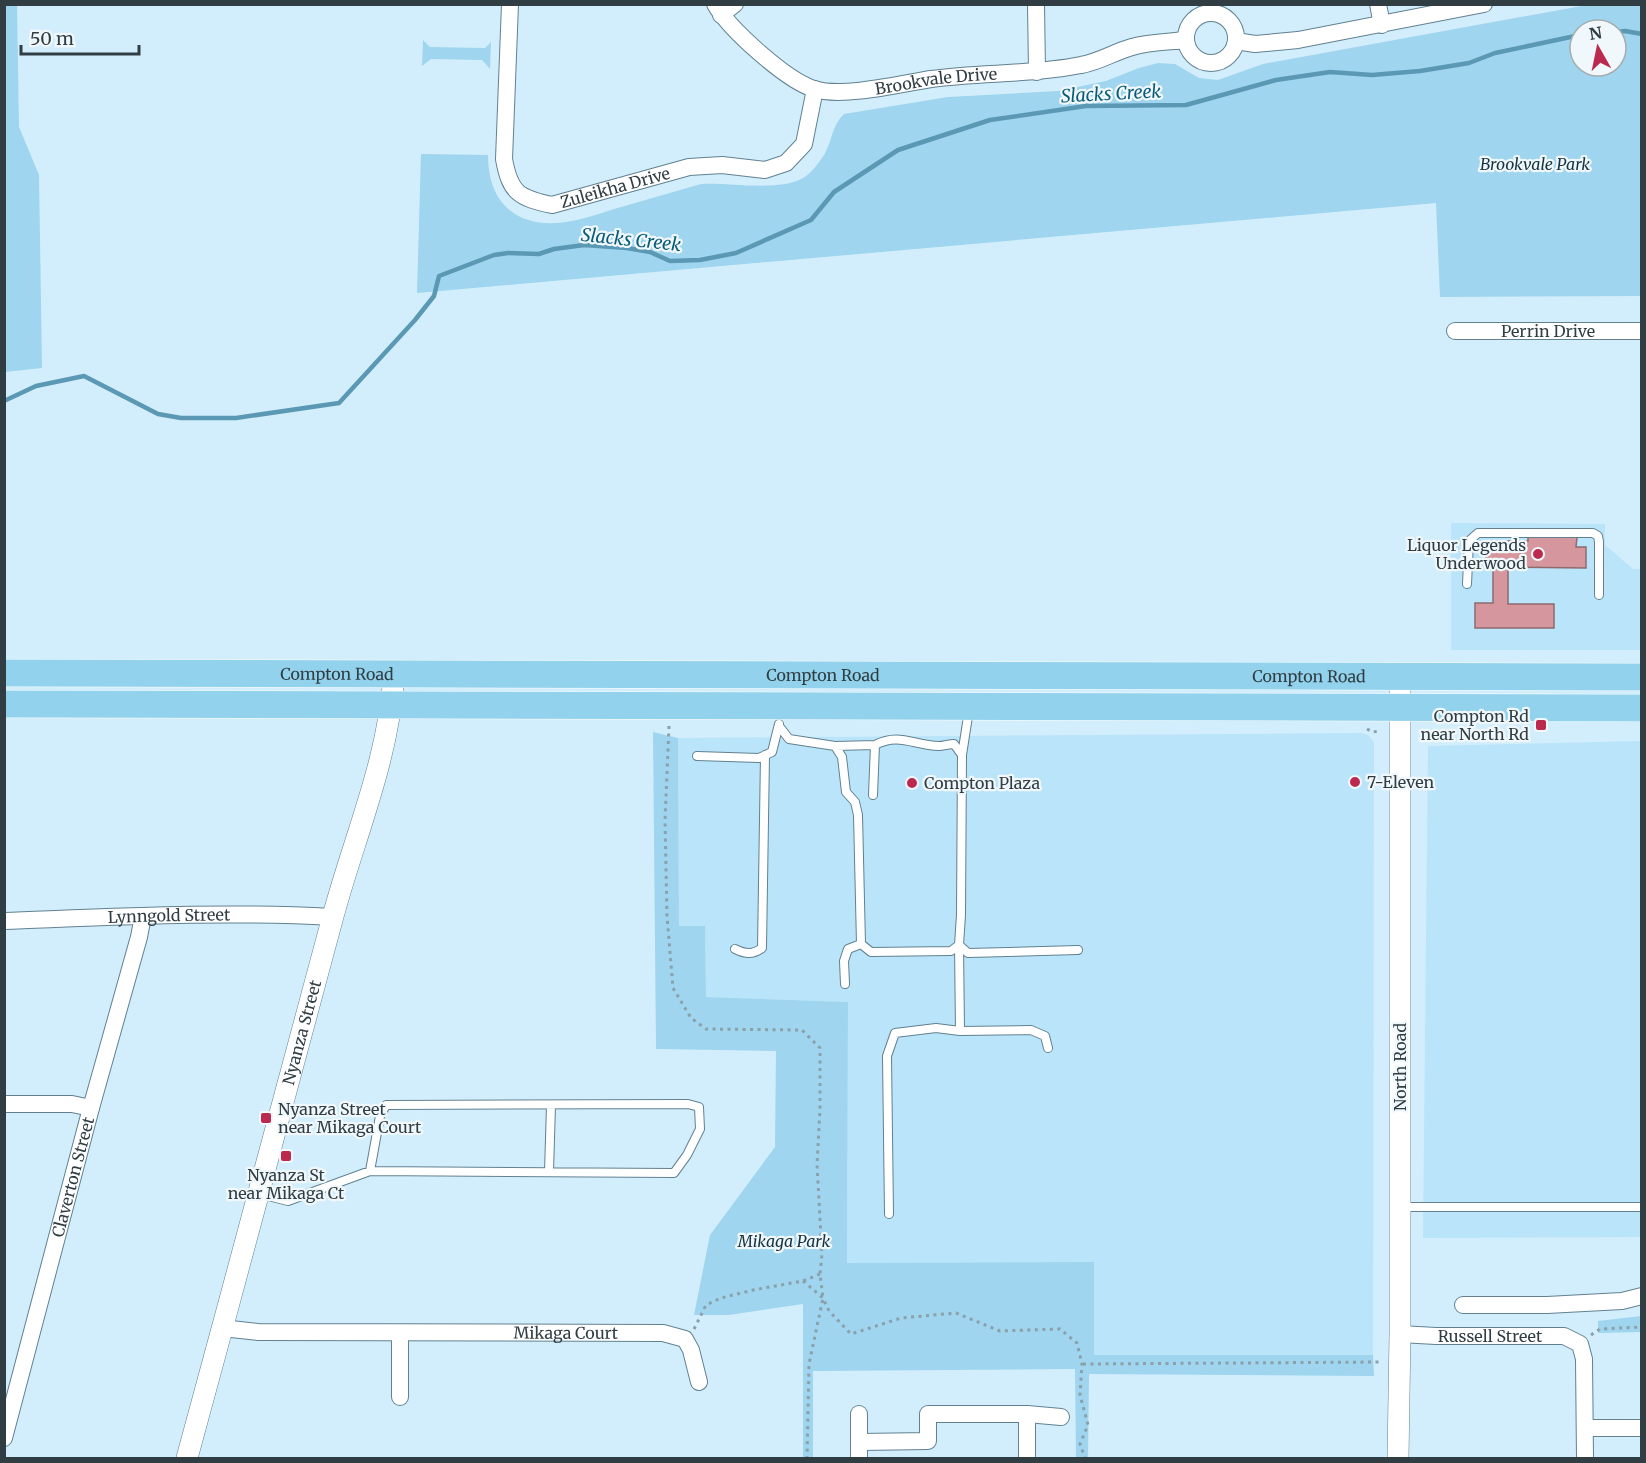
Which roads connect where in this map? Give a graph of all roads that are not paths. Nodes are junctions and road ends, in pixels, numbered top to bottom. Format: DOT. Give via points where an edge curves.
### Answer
graph roads {
  1 [pos="510,4"];
  2 [pos="735,4"];
  3 [pos="1036,4"];
  4 [pos="1378,4"];
  5 [pos="1484,4"];
  6 [pos="1211,9"];
  7 [pos="718,10"];
  8 [pos="1382,25"];
  9 [pos="1186,40"];
  10 [pos="1236,41"];
  11 [pos="1037,72"];
  12 [pos="815,89"];
  13 [pos="1455,331"];
  14 [pos="1641,331"];
  15 [pos="1467,585"];
  16 [pos="1599,595"];
  17 [pos="4,673"];
  18 [pos="394,675"];
  19 [pos="1400,676"];
  20 [pos="1641,677"];
  21 [pos="4,704"];
  22 [pos="392,705"];
  23 [pos="969,706"];
  24 [pos="1399,708"];
  25 [pos="1641,708"];
  26 [pos="781,716"];
  27 [pos="875,745"];
  28 [pos="835,746"];
  29 [pos="765,755"];
  30 [pos="962,755"];
  31 [pos="698,756"];
  32 [pos="873,795"];
  33 [pos="143,916"];
  34 [pos="332,917"];
  35 [pos="4,921"];
  36 [pos="861,944"];
  37 [pos="959,945"];
  38 [pos="735,949"];
  39 [pos="1078,951"];
  40 [pos="845,984"];
  41 [pos="960,1030"];
  42 [pos="1048,1048"];
  43 [pos="4,1104"];
  44 [pos="551,1105"];
  45 [pos="91,1108"];
  46 [pos="370,1171"];
  47 [pos="549,1172"];
  48 [pos="259,1194"];
  49 [pos="1400,1207"];
  50 [pos="1641,1207"];
  51 [pos="889,1214"];
  52 [pos="1641,1296"];
  53 [pos="1463,1305"];
  54 [pos="222,1328"];
  55 [pos="400,1334"];
  56 [pos="1400,1334"];
  57 [pos="699,1382"];
  58 [pos="400,1397"];
  59 [pos="859,1414"];
  60 [pos="1027,1414"];
  61 [pos="1061,1417"];
  62 [pos="1585,1428"];
  63 [pos="1641,1428"];
  64 [pos="4,1438"];
  65 [pos="859,1450"];
  66 [pos="187,1458"];
  67 [pos="1027,1458"];
  68 [pos="1398,1458"];
  69 [pos="1584,1458"];
  1 -- 12 [label="street, Zuleikha Drive" via="504,159 515,191 532,201 552,205 689,167 722,165 765,170 786,163 804,144"];
  2 -- 7 [label="street"];
  3 -- 11 [label="street"];
  4 -- 8 [label="street"];
  5 -- 8 [label="street"];
  6 -- 9 [label="street" via="1190,25"];
  6 -- 10 [label="street" via="1233,24"];
  7 -- 12 [label="street, Brookvale Drive" via="736,31 789,76"];
  8 -- 10 [label="street" via="1298,40 1255,44"];
  9 -- 10 [label="street" via="1192,56 1207,63 1229,56"];
  9 -- 11 [label="street, Brookvale Drive" via="1131,47 1098,61"];
  11 -- 12 [label="street, Brookvale Drive" via="939,78 852,92"];
  13 -- 14 [label="street, Perrin Drive"];
  15 -- 16 [label="lane" via="1468,541 1478,533 1593,533 1599,542"];
  17 -- 18 [label="main road, Compton Road"];
  18 -- 19 [label="main road, Compton Road"];
  18 -- 22 [label="street, Nyanza Street"];
  19 -- 20 [label="main road, Compton Road"];
  19 -- 24 [label="street, North Road"];
  21 -- 22 [label="main road, Compton Road"];
  22 -- 26 [label="main road, Compton Road"];
  22 -- 34 [label="street, Nyanza Street" via="379,766"];
  23 -- 24 [label="main road, Compton Road"];
  23 -- 26 [label="main road, Compton Road"];
  23 -- 30 [label="lane"];
  24 -- 25 [label="main road, Compton Road"];
  24 -- 49 [label="street, North Road"];
  26 -- 28 [label="lane" via="789,739"];
  26 -- 29 [label="lane" via="772,752"];
  27 -- 28 [label="lane"];
  27 -- 30 [label="lane" via="902,738 938,746 954,744"];
  27 -- 32 [label="lane"];
  28 -- 36 [label="lane" via="842,757 846,792 855,802 858,815"];
  29 -- 31 [label="lane"];
  29 -- 38 [label="lane" via="762,948 756,953"];
  30 -- 37 [label="lane"];
  33 -- 34 [label="street, Lynngold Street"];
  33 -- 35 [label="street, Lynngold Street"];
  33 -- 45 [label="street, Claverton Street"];
  34 -- 48 [label="street, Nyanza Street"];
  36 -- 37 [label="lane" via="870,952 951,951"];
  36 -- 40 [label="lane" via="848,949"];
  37 -- 39 [label="lane" via="968,953"];
  37 -- 41 [label="lane"];
  41 -- 42 [label="lane" via="1031,1030 1044,1036"];
  41 -- 51 [label="lane" via="936,1028 895,1033 887,1056"];
  43 -- 45 [label="street" via="72,1104"];
  44 -- 46 [label="lane" via="386,1105 380,1116"];
  44 -- 47 [label="lane"];
  44 -- 47 [label="lane" via="688,1104 699,1107 700,1129 674,1173"];
  45 -- 64 [label="street, Claverton Street"];
  46 -- 47 [label="lane"];
  46 -- 48 [label="lane" via="288,1201"];
  48 -- 54 [label="street, Nyanza Street"];
  49 -- 50 [label="lane"];
  49 -- 56 [label="street, North Road"];
  52 -- 53 [label="street" via="1623,1301 1546,1305"];
  54 -- 55 [label="street, Mikaga Court"];
  54 -- 66 [label="street, Nyanza Street"];
  55 -- 57 [label="street, Mikaga Court" via="663,1333 686,1339"];
  55 -- 58 [label="street"];
  56 -- 62 [label="street, Russell Street" via="1564,1336 1580,1344 1584,1359"];
  56 -- 68 [label="street, North Road"];
  59 -- 65 [label="street"];
  60 -- 61 [label="street"];
  60 -- 65 [label="street" via="928,1414 928,1441"];
  60 -- 67 [label="street"];
  62 -- 63 [label="street"];
  62 -- 69 [label="street"];
}
